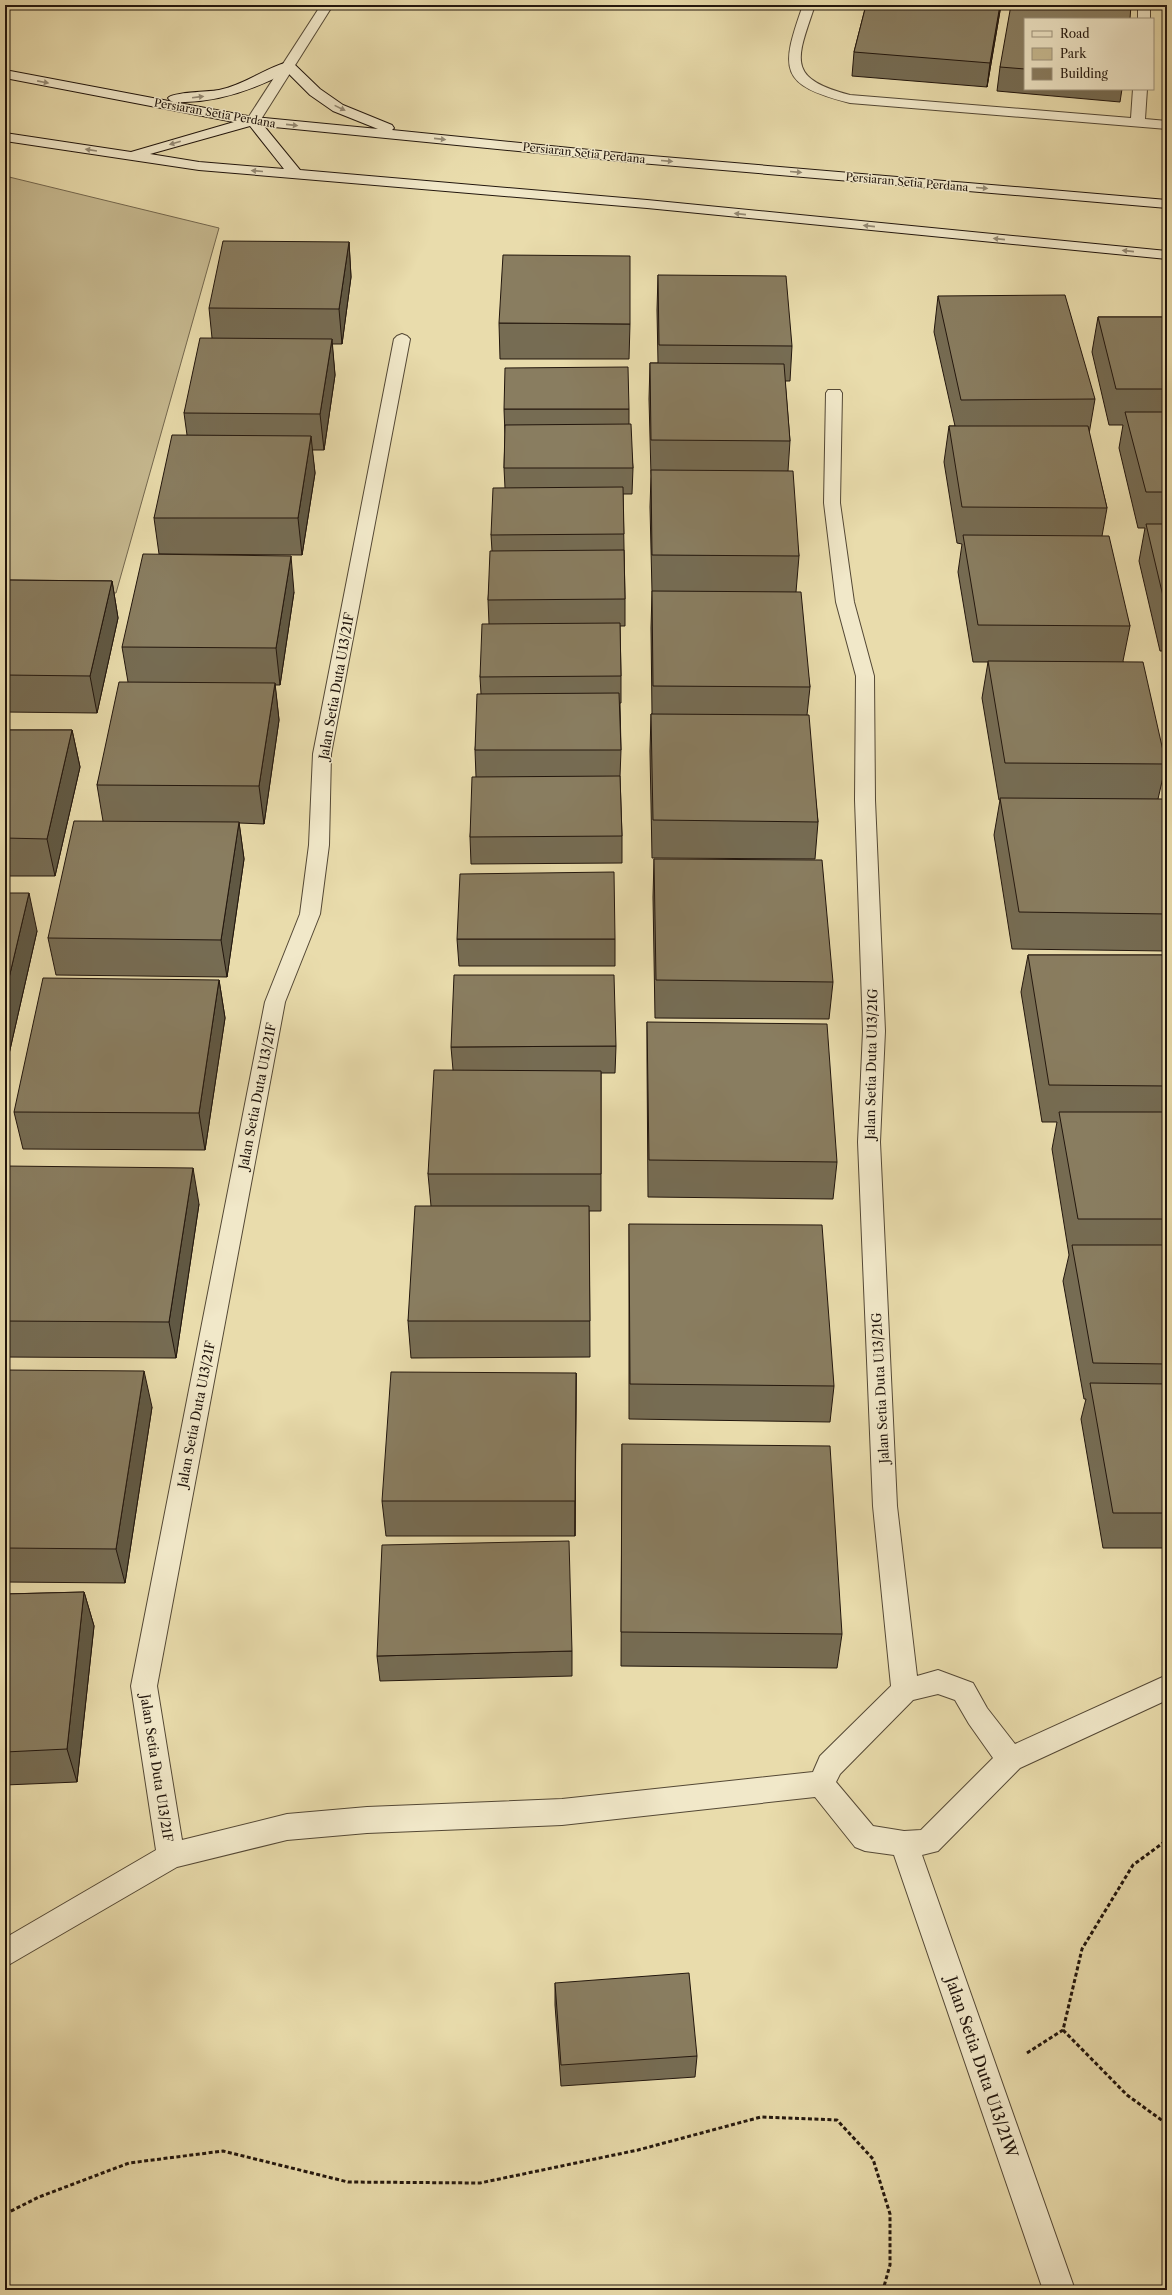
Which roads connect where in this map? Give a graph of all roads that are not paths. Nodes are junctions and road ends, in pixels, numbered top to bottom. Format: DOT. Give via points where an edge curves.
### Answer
graph roads {
  1 [pos="327,5"];
  2 [pos="809,5"];
  3 [pos="1144,5"];
  4 [pos="1144,18"];
  5 [pos="288,66"];
  6 [pos="5,74"];
  7 [pos="1140,90"];
  8 [pos="132,98"];
  9 [pos="253,121"];
  10 [pos="1138,123"];
  11 [pos="1167,125"];
  12 [pos="401,135"];
  13 [pos="5,137"];
  14 [pos="130,156"];
  15 [pos="296,175"];
  16 [pos="1167,204"];
  17 [pos="1167,255"];
  18 [pos="402,339"];
  19 [pos="834,393"];
  20 [pos="1167,1687"];
  21 [pos="905,1690"];
  22 [pos="1010,1759"];
  23 [pos="822,1784"];
  24 [pos="904,1844"];
  25 [pos="171,1856"];
  26 [pos="5,1953"];
  27 [pos="1059,2290"];
  1 -- 5 [label="street"];
  2 -- 10 [label="street" via="794,48 794,69 804,83 825,94 850,99"];
  3 -- 4 [label="street"];
  8 -- 5 [label="street, one-way" via="188,98 226,94 251,86"];
  5 -- 9 [label="street"];
  5 -- 12 [label="street, one-way" via="315,92 338,108 378,122"];
  6 -- 8 [label="street, Persiaran Setia Perdana, one-way"];
  7 -- 10 [label="street"];
  8 -- 9 [label="street, Persiaran Setia Perdana"];
  9 -- 12 [label="street, Persiaran Setia Perdana, one-way"];
  9 -- 14 [label="street, one-way"];
  9 -- 15 [label="street"];
  10 -- 11 [label="street"];
  12 -- 16 [label="street, Persiaran Setia Perdana, one-way" via="640,159"];
  14 -- 13 [label="street, one-way"];
  15 -- 14 [label="street, one-way" via="199,166"];
  17 -- 15 [label="street, one-way" via="647,204"];
  18 -- 25 [label="street, Jalan Setia Duta U13/21F" via="322,754 319,845 310,914 275,1002 144,1686"];
  19 -- 21 [label="street, Jalan Setia Duta U13/21G" via="832,503 845,602 866,676 865,800 874,1032 870,1150 885,1506"];
  20 -- 22 [label="street"];
  21 -- 22 [label="street" via="938,1682 964,1692 978,1716"];
  21 -- 23 [label="street" via="830,1765"];
  22 -- 24 [label="street" via="928,1842"];
  23 -- 24 [label="street" via="865,1838"];
  23 -- 25 [label="street" via="562,1812 367,1820 287,1827"];
  24 -- 27 [label="street, Jalan Setia Duta U13/21W"];
  25 -- 26 [label="street"];
}
